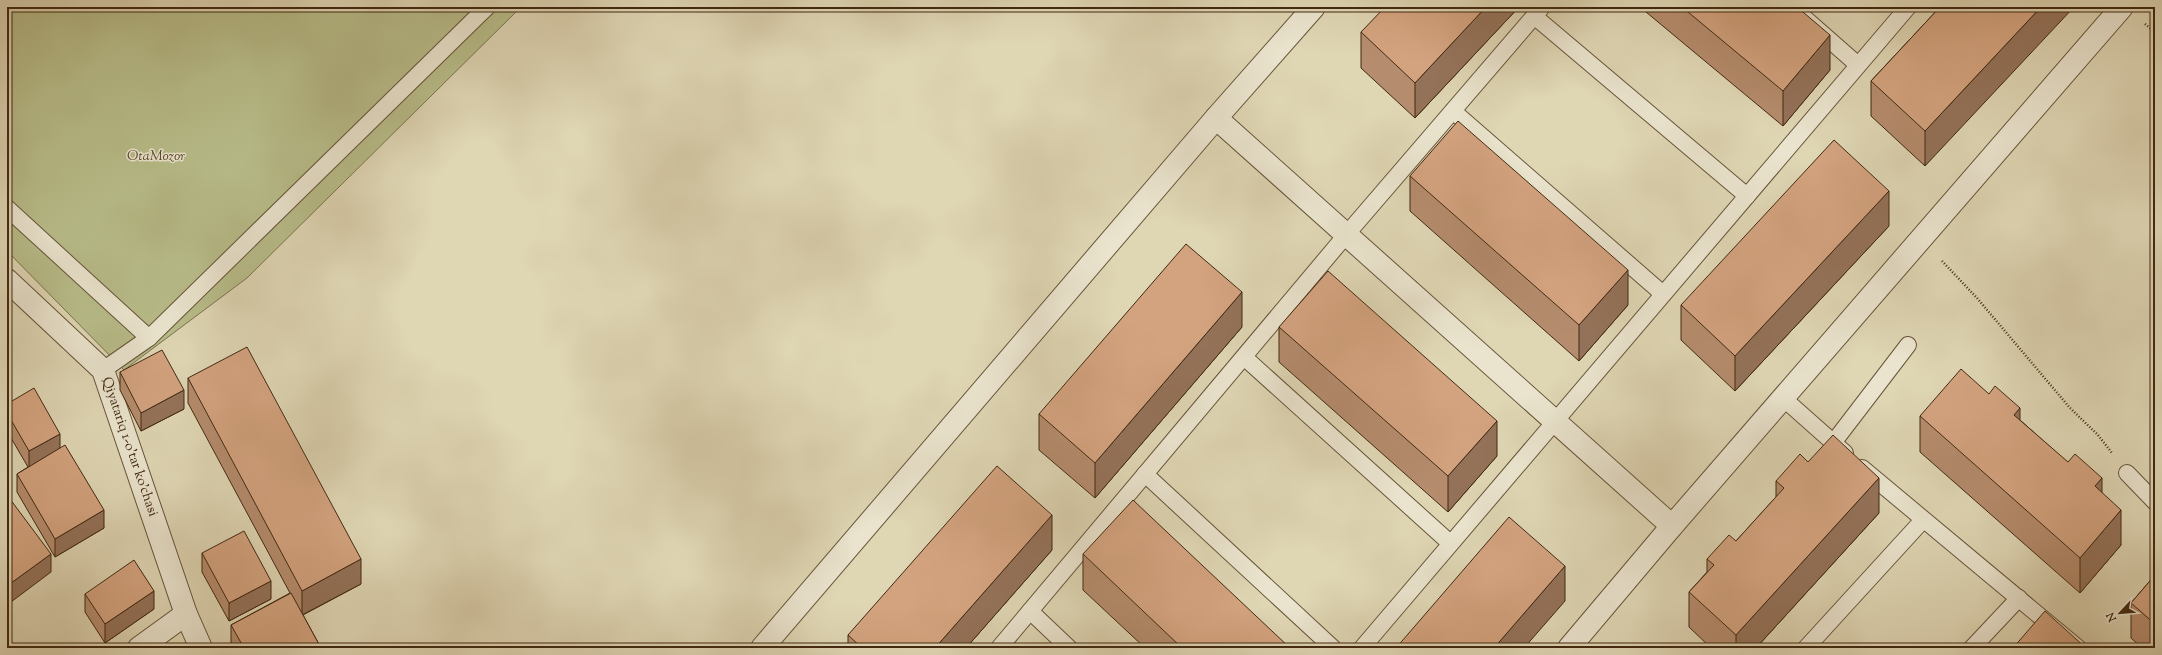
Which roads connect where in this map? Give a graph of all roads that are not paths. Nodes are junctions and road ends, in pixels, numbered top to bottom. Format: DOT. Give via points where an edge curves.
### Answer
graph roads {
  1 [pos="487,7"];
  2 [pos="1314,7"];
  3 [pos="1792,7"];
  4 [pos="1908,7"];
  5 [pos="2122,7"];
  6 [pos="1538,12"];
  7 [pos="1858,65"];
  8 [pos="1453,111"];
  9 [pos="1216,118"];
  10 [pos="1747,196"];
  11 [pos="7,208"];
  12 [pos="1346,235"];
  13 [pos="9,286"];
  14 [pos="1663,294"];
  15 [pos="149,338"];
  16 [pos="1908,345"];
  17 [pos="1244,357"];
  18 [pos="103,370"];
  19 [pos="1783,398"];
  20 [pos="1554,421"];
  21 [pos="1833,443"];
  22 [pos="2127,473"];
  23 [pos="1145,474"];
  24 [pos="2155,502"];
  25 [pos="1923,520"];
  26 [pos="1672,526"];
  27 [pos="1450,544"];
  28 [pos="2019,598"];
  29 [pos="1030,611"];
  30 [pos="186,614"];
  31 [pos="139,648"];
  32 [pos="201,648"];
  33 [pos="762,648"];
  34 [pos="999,648"];
  35 [pos="1069,648"];
  36 [pos="1334,648"];
  37 [pos="1362,648"];
  38 [pos="1569,648"];
  39 [pos="1806,648"];
  40 [pos="1972,648"];
  41 [pos="2078,648"];
  1 -- 15 [label="lane"];
  2 -- 9 [label="street"];
  3 -- 7 [label="lane"];
  4 -- 7 [label="lane"];
  5 -- 19 [label="street"];
  6 -- 8 [label="lane"];
  6 -- 10 [label="lane"];
  7 -- 10 [label="lane"];
  8 -- 12 [label="lane"];
  8 -- 14 [label="lane"];
  9 -- 12 [label="street"];
  9 -- 33 [label="street"];
  10 -- 14 [label="lane"];
  11 -- 15 [label="lane"];
  12 -- 17 [label="lane"];
  12 -- 20 [label="street"];
  13 -- 18 [label="street, Qiyatariq 1-o'tar ko'chasi"];
  14 -- 20 [label="lane"];
  15 -- 18 [label="lane"];
  16 -- 21 [label="lane"];
  17 -- 23 [label="lane"];
  17 -- 27 [label="lane"];
  18 -- 30 [label="street, Qiyatariq 1-o'tar ko'chasi"];
  19 -- 21 [label="lane"];
  19 -- 26 [label="street"];
  20 -- 26 [label="street"];
  20 -- 27 [label="lane"];
  21 -- 25 [label="lane"];
  22 -- 24 [label="lane"];
  23 -- 29 [label="lane"];
  23 -- 36 [label="lane"];
  25 -- 28 [label="lane"];
  25 -- 39 [label="lane"];
  26 -- 38 [label="street"];
  27 -- 37 [label="lane"];
  28 -- 40 [label="lane"];
  28 -- 41 [label="lane"];
  29 -- 34 [label="lane"];
  29 -- 35 [label="lane"];
  30 -- 31 [label="street"];
  30 -- 32 [label="street, Qiyatariq 1-o'tar ko'chasi"];
}
